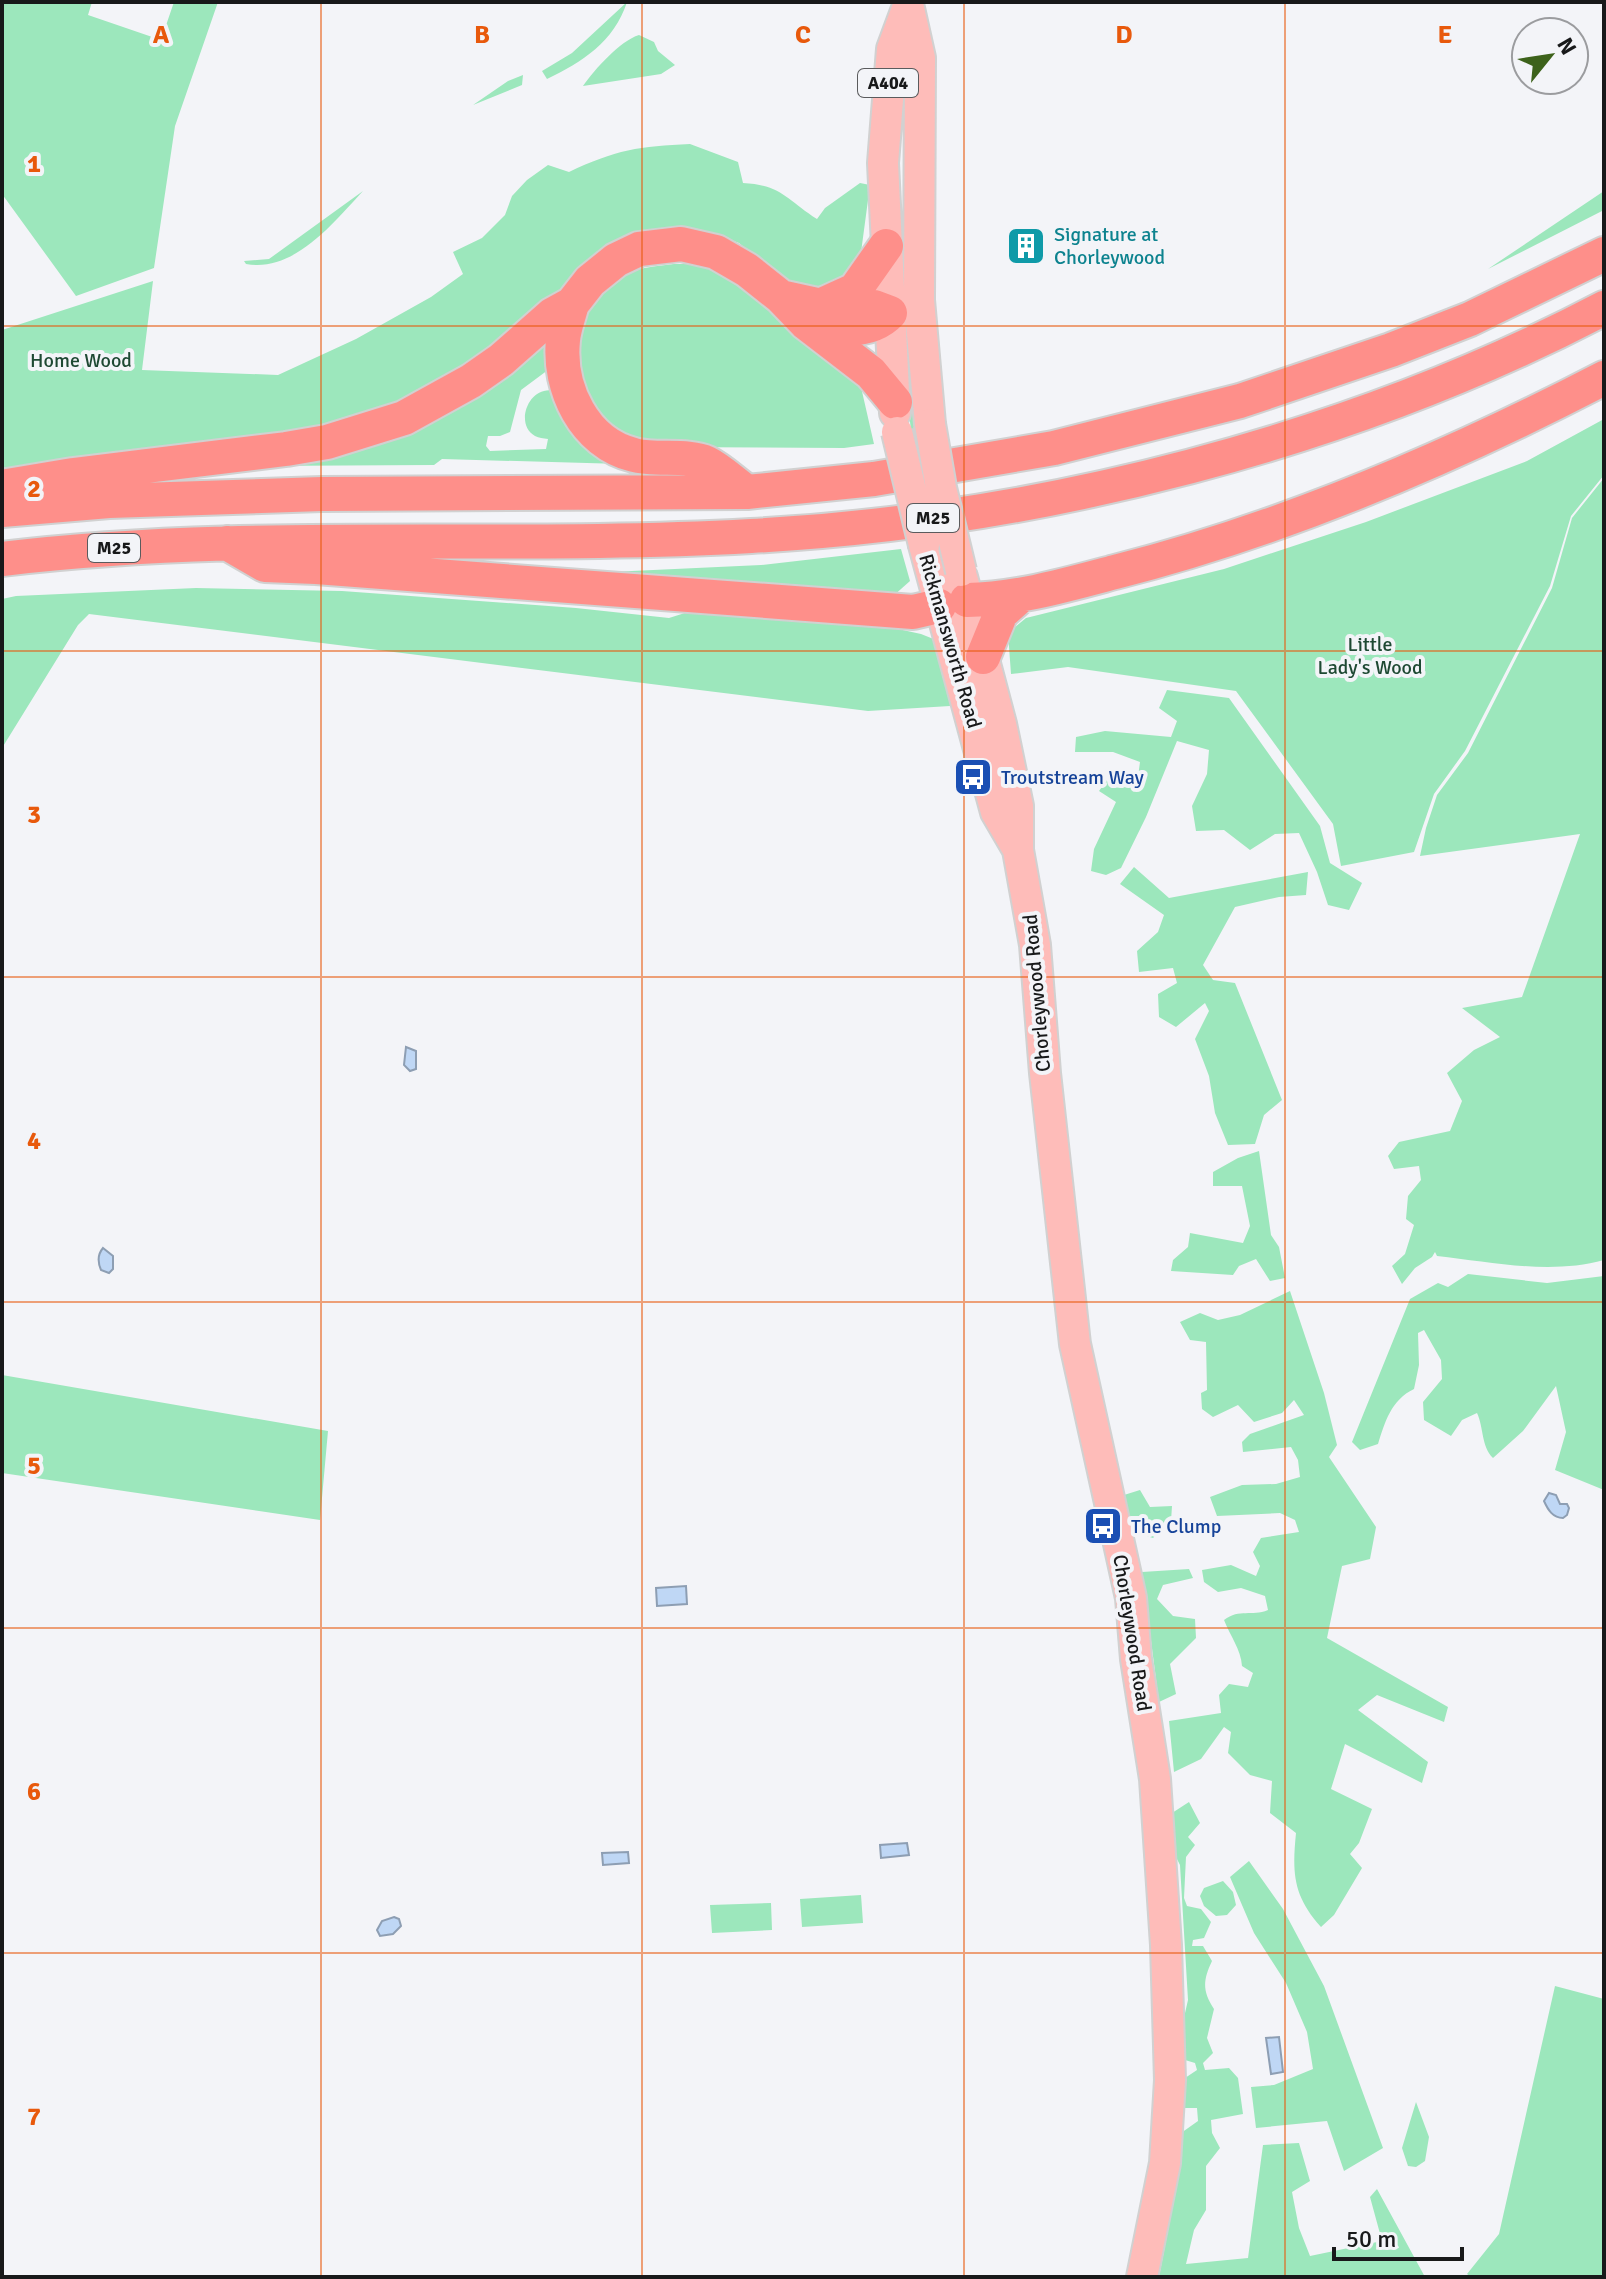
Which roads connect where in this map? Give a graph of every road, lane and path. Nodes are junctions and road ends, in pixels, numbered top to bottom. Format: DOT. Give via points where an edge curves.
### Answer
graph roads {
  1 [pos="908,4"];
  2 [pos="918,215"];
  3 [pos="886,246"];
  4 [pos="1604,254"];
  5 [pos="572,304"];
  6 [pos="1604,308"];
  7 [pos="890,313"];
  8 [pos="814,314"];
  9 [pos="920,338"];
  10 [pos="1604,378"];
  11 [pos="896,417"];
  12 [pos="2,487"];
  13 [pos="941,488"];
  14 [pos="747,492"];
  15 [pos="2,510"];
  16 [pos="227,543"];
  17 [pos="933,546"];
  18 [pos="2,559"];
  19 [pos="956,593"];
  20 [pos="1019,597"];
  21 [pos="983,657"];
  22 [pos="1018,850"];
  23 [pos="1142,2277"];
  1 -- 2 [label="main road, Rickmansworth Road / A404" via="920,58"];
  1 -- 3 [label="main road, Rickmansworth Road / A404" via="892,49 889,77 883,163"];
  2 -- 7 [label="main road" via="901,300"];
  2 -- 9 [label="main road, Rickmansworth Road / A404"];
  3 -- 7 [label="main road, Rickmansworth Road / A404"];
  3 -- 8 [label="highway" via="855,290"];
  4 -- 14 [label="highway" via="1470,319 1240,401 1054,448 874,479"];
  5 -- 8 [label="highway" via="616,260 639,249 681,244 716,252"];
  5 -- 12 [label="highway" via="471,381 404,418 367,431 286,449"];
  5 -- 14 [label="highway" via="563,337 566,384 586,424 613,447 634,456 705,462"];
  6 -- 16 [label="highway, M25" via="1485,364 1315,428 1181,468 972,514 739,537"];
  7 -- 8 [label="highway" via="875,325 833,329"];
  7 -- 9 [label="main road" via="912,325"];
  7 -- 11 [label="main road, Rickmansworth Road / A404"];
  8 -- 11 [label="highway" via="871,373"];
  9 -- 13 [label="main road, Rickmansworth Road / A404, bridge"];
  10 -- 20 [label="highway" via="1421,466 1280,521 1180,556"];
  11 -- 17 [label="main road, Rickmansworth Road / A404, bridge"];
  13 -- 17 [label="main road"];
  13 -- 19 [label="main road, Rickmansworth Road / A404, bridge"];
  14 -- 15 [label="highway" via="277,495"];
  16 -- 18 [label="highway, M25" via="83,549"];
  16 -- 19 [label="highway" via="265,565 913,612"];
  17 -- 19 [label="main road, Rickmansworth Road / A404"];
  19 -- 20 [label="highway"];
  19 -- 21 [label="main road, Rickmansworth Road / A404"];
  19 -- 22 [label="main road, Rickmansworth Road / A404" via="996,812"];
  20 -- 21 [label="highway" via="1001,613"];
  21 -- 22 [label="main road, Rickmansworth Road / A404" via="1018,806"];
  22 -- 23 [label="main road, Chorleywood Road / A404" via="1035,945 1075,1344 1131,1598 1155,1779 1170,2080 1165,2163"];
}
